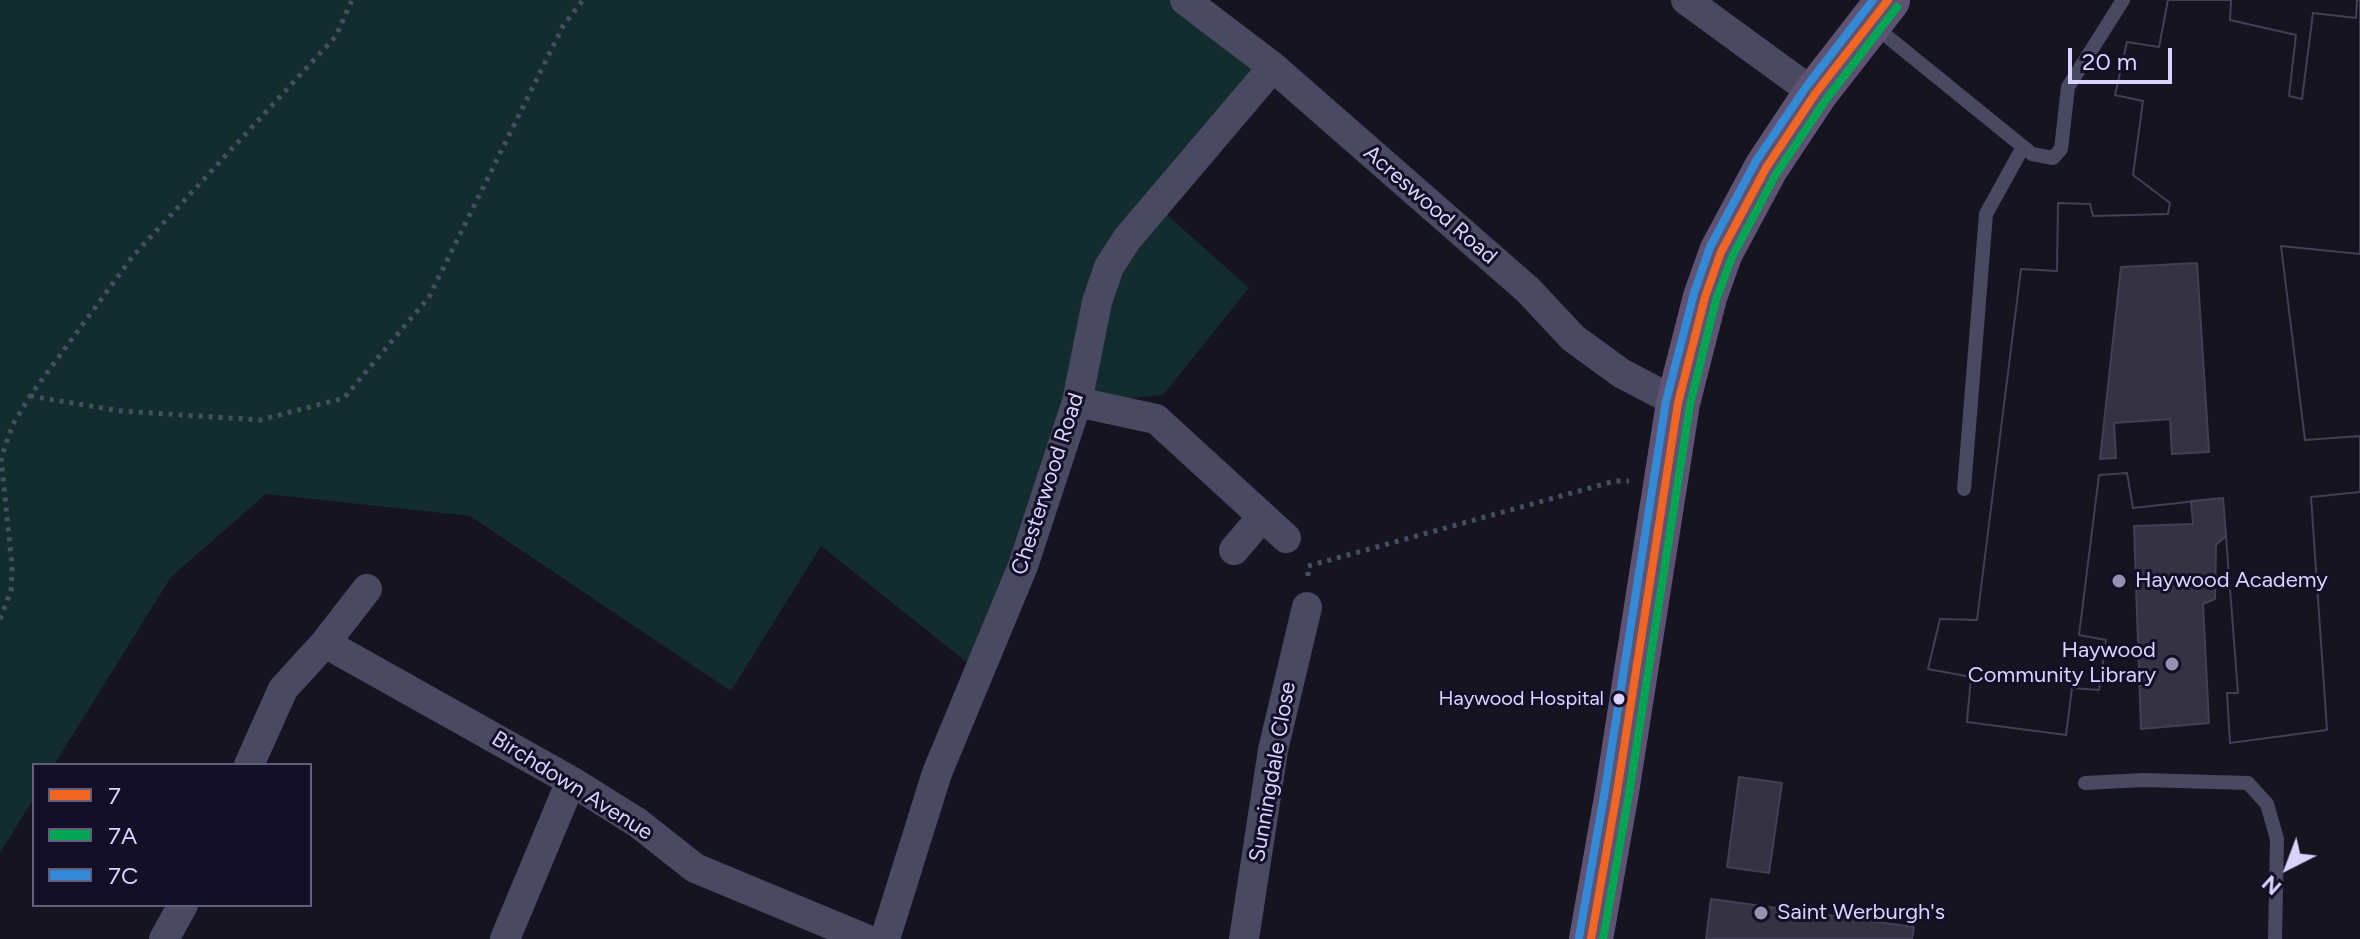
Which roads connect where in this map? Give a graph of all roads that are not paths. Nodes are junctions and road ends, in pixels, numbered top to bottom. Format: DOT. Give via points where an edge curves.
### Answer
graph roads {
  1 [pos="1185,0"];
  2 [pos="1686,0"];
  3 [pos="2123,0"];
  4 [pos="1879,12"];
  5 [pos="1273,67"];
  6 [pos="1815,94"];
  7 [pos="2023,147"];
  8 [pos="1077,402"];
  9 [pos="1678,403"];
  10 [pos="1964,489"];
  11 [pos="1262,517"];
  12 [pos="1286,538"];
  13 [pos="1234,550"];
  14 [pos="367,589"];
  15 [pos="1307,607"];
  16 [pos="325,643"];
  17 [pos="250,763"];
  18 [pos="571,781"];
  19 [pos="2085,783"];
  20 [pos="182,907"];
  21 [pos="164,939"];
  22 [pos="505,939"];
  23 [pos="866,939"];
  24 [pos="885,939"];
  25 [pos="1244,939"];
  26 [pos="1591,939"];
  27 [pos="2275,939"];
  1 -- 5 [label="street, Acreswood Road"];
  2 -- 6 [label="street"];
  3 -- 7 [label="lane" via="2068,87 2061,149 2053,158"];
  4 -- 6 [label="main road"];
  4 -- 7 [label="lane"];
  5 -- 8 [label="street, Chesterwood Road" via="1109,267"];
  5 -- 9 [label="street, Acreswood Road" via="1528,290 1573,338 1621,373"];
  6 -- 9 [label="main road" via="1766,168 1721,252"];
  7 -- 10 [label="lane" via="1986,214"];
  8 -- 11 [label="street" via="1156,419"];
  8 -- 24 [label="street, Chesterwood Road" via="1023,566 937,773"];
  9 -- 26 [label="main road"];
  11 -- 12 [label="street"];
  11 -- 13 [label="street"];
  14 -- 16 [label="street"];
  15 -- 25 [label="street, Sunningdale Close" via="1273,750"];
  16 -- 17 [label="street" via="283,689"];
  16 -- 18 [label="street, Birchdown Avenue"];
  18 -- 22 [label="street"];
  18 -- 23 [label="street, Birchdown Avenue" via="638,823 695,868"];
  19 -- 27 [label="lane" via="2248,783 2267,804 2277,839"];
  20 -- 21 [label="street"];
}
